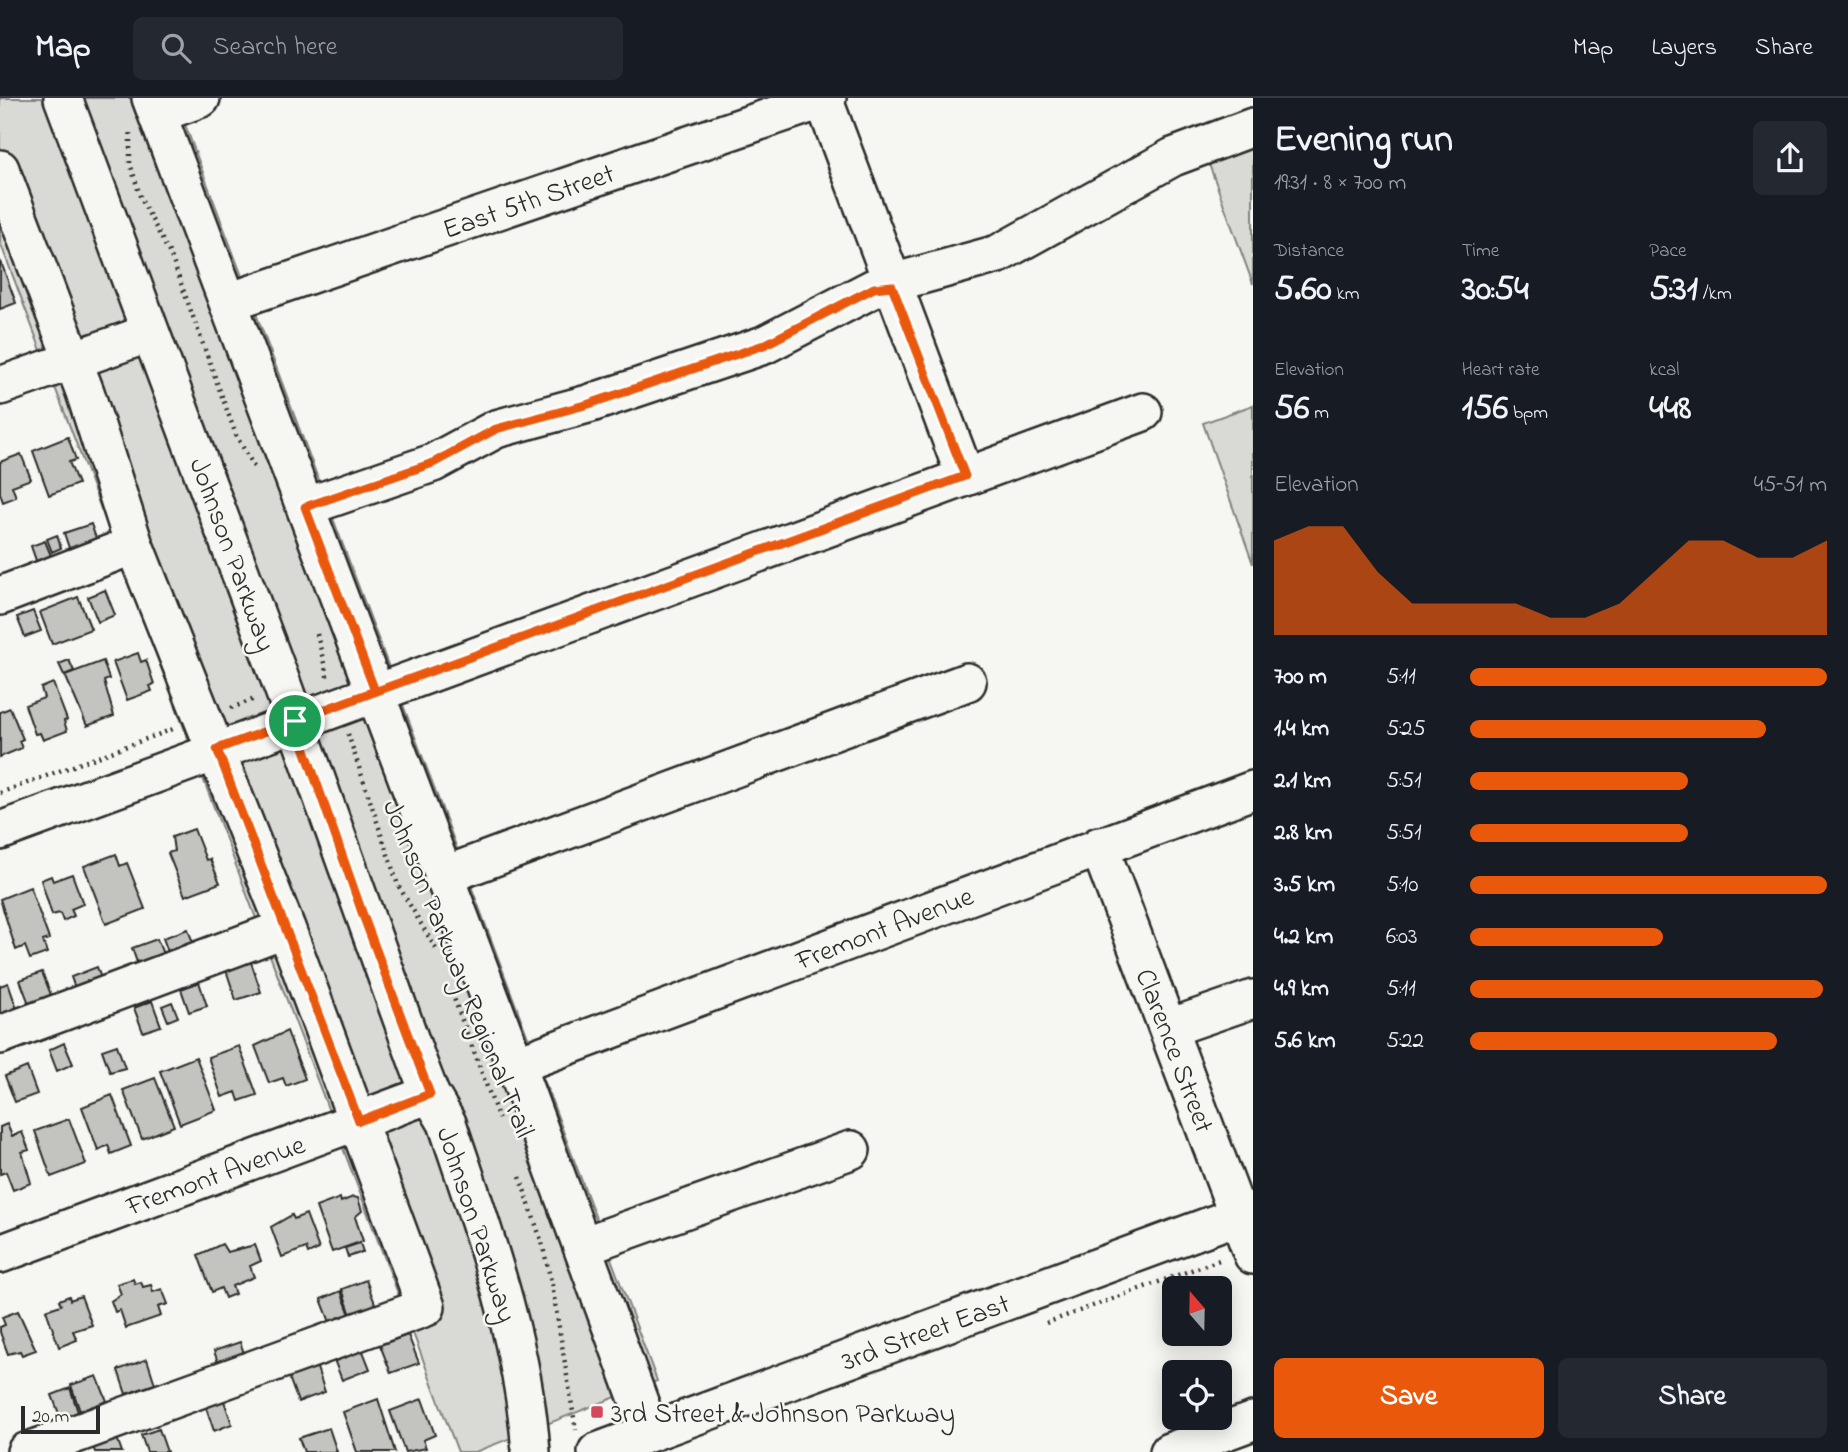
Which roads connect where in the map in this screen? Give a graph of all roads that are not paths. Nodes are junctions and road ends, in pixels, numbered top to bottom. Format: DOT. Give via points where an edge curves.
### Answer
graph roads {
  1 [pos="63,98"];
  2 [pos="201,98"];
  3 [pos="825,98"];
  4 [pos="146,111"];
  5 [pos="1253,127"];
  6 [pos="1,176"];
  7 [pos="892,286"];
  8 [pos="229,302"];
  9 [pos="150,333"];
  10 [pos="71,360"];
  11 [pos="0,386"];
  12 [pos="1143,412"];
  13 [pos="965,476"];
  14 [pos="305,507"];
  15 [pos="134,545"];
  16 [pos="0,596"];
  17 [pos="967,682"];
  18 [pos="375,691"];
  19 [pos="295,721"];
  20 [pos="217,749"];
  21 [pos="1253,790"];
  22 [pos="0,831"];
  23 [pos="1099,846"];
  24 [pos="443,876"];
  25 [pos="286,928"];
  26 [pos="1253,999"];
  27 [pos="1168,1028"];
  28 [pos="0,1035"];
  29 [pos="516,1065"];
  30 [pos="430,1094"];
  31 [pos="359,1121"];
  32 [pos="850,1150"];
  33 [pos="1246,1212"];
  34 [pos="583,1246"];
  35 [pos="0,1254"];
  36 [pos="1253,1255"];
  37 [pos="1253,1421"];
  38 [pos="650,1432"];
  39 [pos="586,1441"];
  40 [pos="26,1452"];
  41 [pos="531,1452"];
  42 [pos="1169,1452"];
  1 -- 9 [label="street, Johnson Parkway"];
  2 -- 4 [label="street"];
  3 -- 7 [label="street"];
  3 -- 8 [label="street, East 5th Street"];
  4 -- 8 [label="street"];
  5 -- 7 [label="street" via="1173,157 998,254"];
  6 -- 10 [label="street"];
  7 -- 13 [label="street"];
  7 -- 14 [label="street" via="874,288 764,345 589,404 496,429 433,463"];
  8 -- 14 [label="street"];
  9 -- 10 [label="street"];
  9 -- 19 [label="street, Johnson Parkway"];
  10 -- 11 [label="street"];
  10 -- 15 [label="street"];
  12 -- 13 [label="street"];
  13 -- 18 [label="street"];
  14 -- 18 [label="street"];
  15 -- 16 [label="street"];
  15 -- 20 [label="street"];
  17 -- 24 [label="street"];
  18 -- 19 [label="street"];
  18 -- 24 [label="street"];
  19 -- 20 [label="street"];
  19 -- 30 [label="street, Johnson Parkway"];
  20 -- 22 [label="street"];
  20 -- 25 [label="street"];
  21 -- 23 [label="street, Fremont Avenue"];
  23 -- 27 [label="street, Clarence Street"];
  23 -- 29 [label="street, Fremont Avenue"];
  24 -- 29 [label="street"];
  25 -- 28 [label="street"];
  25 -- 31 [label="street"];
  26 -- 27 [label="street"];
  27 -- 33 [label="street, Clarence Street"];
  29 -- 34 [label="street"];
  30 -- 31 [label="street, Fremont Avenue"];
  30 -- 41 [label="street, Johnson Parkway" via="447,1123 509,1316 528,1405"];
  31 -- 35 [label="street, Fremont Avenue"];
  31 -- 40 [label="street" via="426,1307"];
  32 -- 34 [label="street"];
  33 -- 36 [label="street, Clarence Street"];
  33 -- 38 [label="street, 3rd Street East"];
  34 -- 38 [label="street"];
  37 -- 42 [label="street"];
  38 -- 39 [label="street, 3rd Street East"];
}
